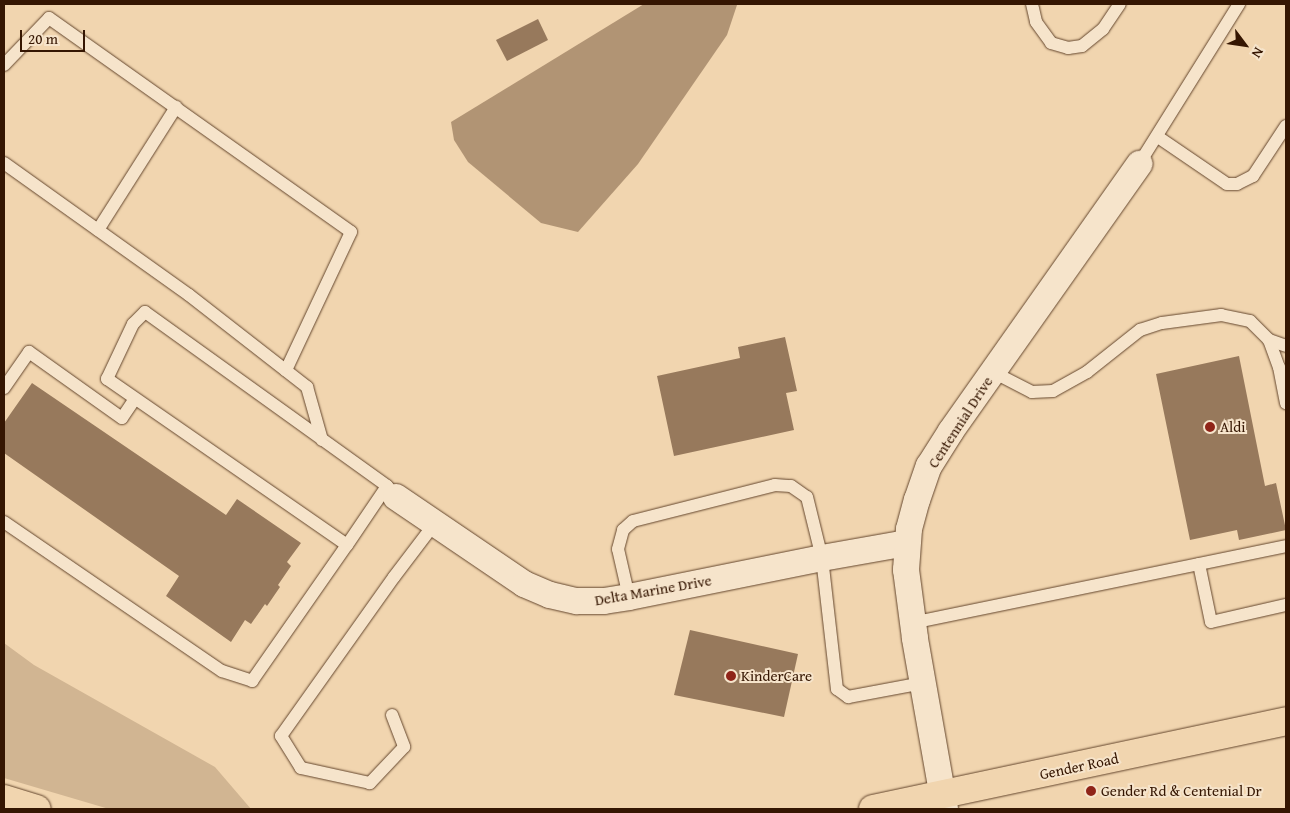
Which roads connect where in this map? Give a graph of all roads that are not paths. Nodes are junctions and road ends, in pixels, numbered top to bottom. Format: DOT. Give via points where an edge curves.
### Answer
graph roads {
  1 [pos="1032,4"];
  2 [pos="1120,4"];
  3 [pos="1232,6"];
  4 [pos="4,65"];
  5 [pos="176,107"];
  6 [pos="1286,126"];
  7 [pos="1158,137"];
  8 [pos="4,164"];
  9 [pos="1139,164"];
  10 [pos="98,230"];
  11 [pos="1269,340"];
  12 [pos="1286,346"];
  13 [pos="286,370"];
  14 [pos="993,372"];
  15 [pos="4,388"];
  16 [pos="135,398"];
  17 [pos="1286,403"];
  18 [pos="322,440"];
  19 [pos="392,491"];
  20 [pos="4,522"];
  21 [pos="435,524"];
  22 [pos="907,544"];
  23 [pos="348,545"];
  24 [pos="1286,546"];
  25 [pos="822,558"];
  26 [pos="1199,564"];
  27 [pos="629,597"];
  28 [pos="1286,605"];
  29 [pos="912,623"];
  30 [pos="923,683"];
  31 [pos="392,715"];
  32 [pos="1286,721"];
  33 [pos="4,800"];
  34 [pos="944,802"];
  35 [pos="36,809"];
  36 [pos="873,809"];
  1 -- 2 [label="lane" via="1036,22 1051,43 1068,48 1082,46 1103,29"];
  3 -- 7 [label="lane"];
  4 -- 5 [label="lane" via="49,18"];
  5 -- 10 [label="lane"];
  5 -- 13 [label="lane" via="351,232"];
  6 -- 7 [label="lane" via="1253,176 1237,184 1227,184"];
  7 -- 9 [label="lane"];
  8 -- 10 [label="lane"];
  9 -- 14 [label="street, Centennial Drive"];
  10 -- 13 [label="lane"];
  11 -- 12 [label="lane"];
  11 -- 14 [label="lane" via="1250,321 1221,315 1162,323 1140,330 1088,372 1054,392 1032,392"];
  11 -- 17 [label="lane"];
  13 -- 18 [label="lane" via="307,387"];
  14 -- 22 [label="street, Centennial Drive" via="929,466"];
  15 -- 16 [label="lane" via="29,352 122,418"];
  16 -- 18 [label="lane" via="106,379 133,324 145,312"];
  16 -- 23 [label="lane"];
  18 -- 19 [label="lane"];
  19 -- 21 [label="street, Delta Marine Drive"];
  19 -- 23 [label="lane"];
  20 -- 23 [label="lane" via="222,671 252,681"];
  21 -- 27 [label="street, Delta Marine Drive" via="524,584 550,595 577,601"];
  21 -- 31 [label="lane" via="394,576 281,736 300,768 370,783 404,747"];
  22 -- 25 [label="street, Delta Marine Drive"];
  22 -- 29 [label="street, Centennial Drive" via="906,570"];
  24 -- 26 [label="lane"];
  25 -- 27 [label="street, Delta Marine Drive"];
  25 -- 27 [label="lane" via="807,497 791,486 775,485 634,521 623,530 618,549"];
  25 -- 30 [label="lane" via="837,689 848,697"];
  26 -- 28 [label="lane" via="1211,622"];
  26 -- 29 [label="lane"];
  29 -- 30 [label="street, Centennial Drive"];
  30 -- 34 [label="street, Centennial Drive"];
  32 -- 34 [label="main road, Gender Road"];
  33 -- 35 [label="main road"];
  34 -- 36 [label="main road, Gender Road"];
}
